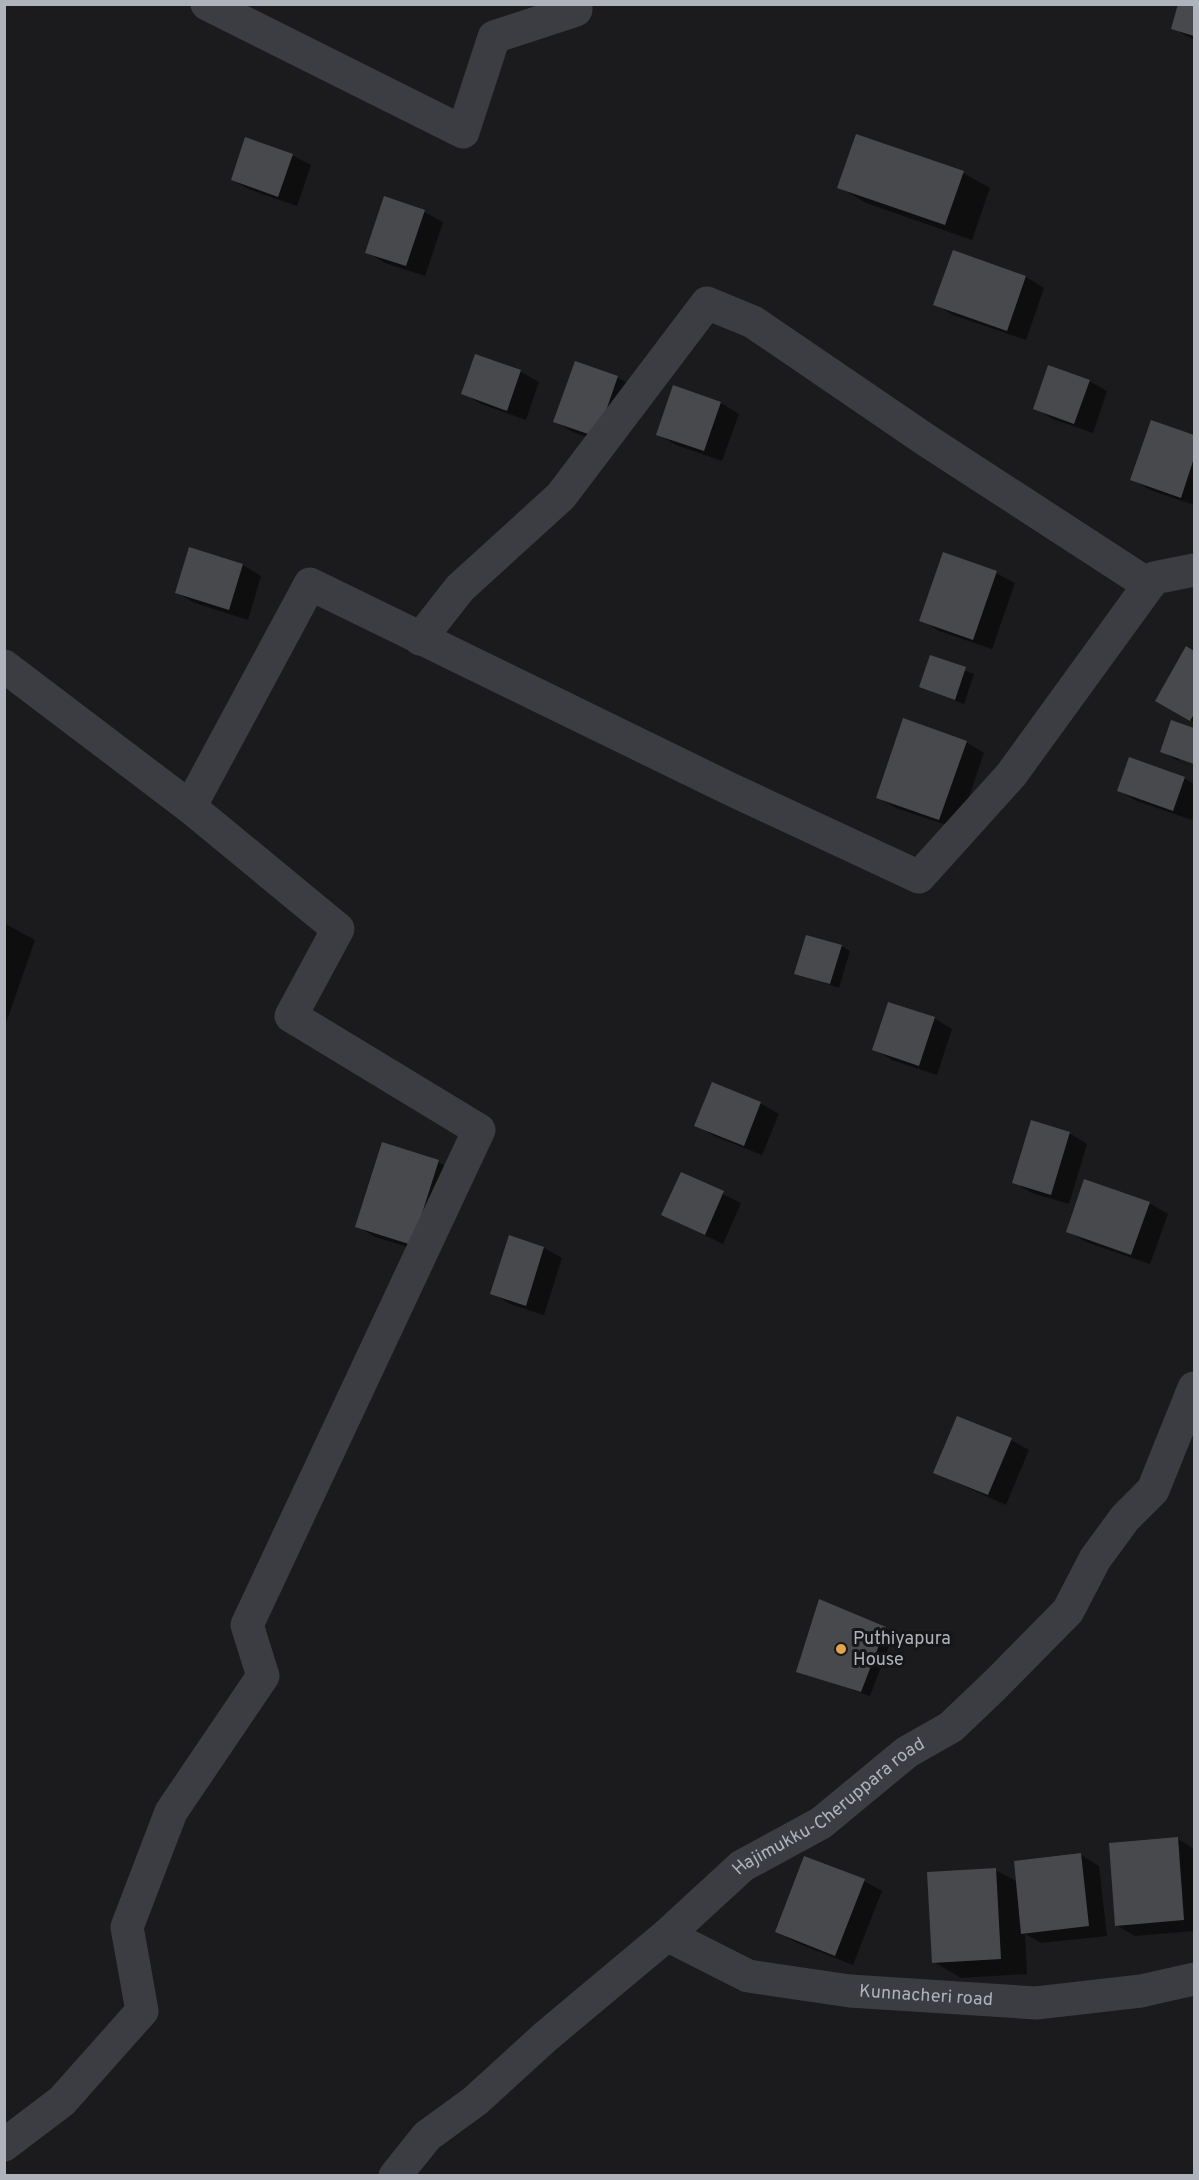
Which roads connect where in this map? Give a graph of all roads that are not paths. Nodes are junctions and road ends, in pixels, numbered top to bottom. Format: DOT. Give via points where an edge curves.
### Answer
graph roads {
  1 [pos="207,4"];
  2 [pos="576,4"];
  3 [pos="1194,570"];
  4 [pos="1149,585"];
  5 [pos="420,639"];
  6 [pos="4,666"];
  7 [pos="190,807"];
  8 [pos="1194,1388"];
  9 [pos="667,1935"];
  10 [pos="1194,1979"];
  11 [pos="4,2145"];
  12 [pos="395,2175"];
  1 -- 2 [label="street" via="463,132 494,37 576,10"];
  3 -- 4 [label="street" via="1154,578"];
  4 -- 5 [label="street" via="1011,776 919,877"];
  4 -- 5 [label="street" via="753,322 707,303 561,496 459,588"];
  5 -- 7 [label="street" via="310,584"];
  6 -- 7 [label="street"];
  7 -- 11 [label="street" via="338,930 291,1016 479,1130 247,1625 263,1676 171,1812 131,1916 127,1927 142,2011 62,2101"];
  8 -- 9 [label="street, Hajimukku-Cheruppara road" via="1153,1490 1125,1518 1095,1559 1068,1611 951,1727 907,1752 821,1823 742,1866"];
  9 -- 10 [label="street, Kunnacheri road" via="748,1976 850,1991 1036,2003 1141,1991"];
  9 -- 12 [label="street, Hajimukku-Cheruppara road" via="544,2038 475,2102 428,2136"];
}
